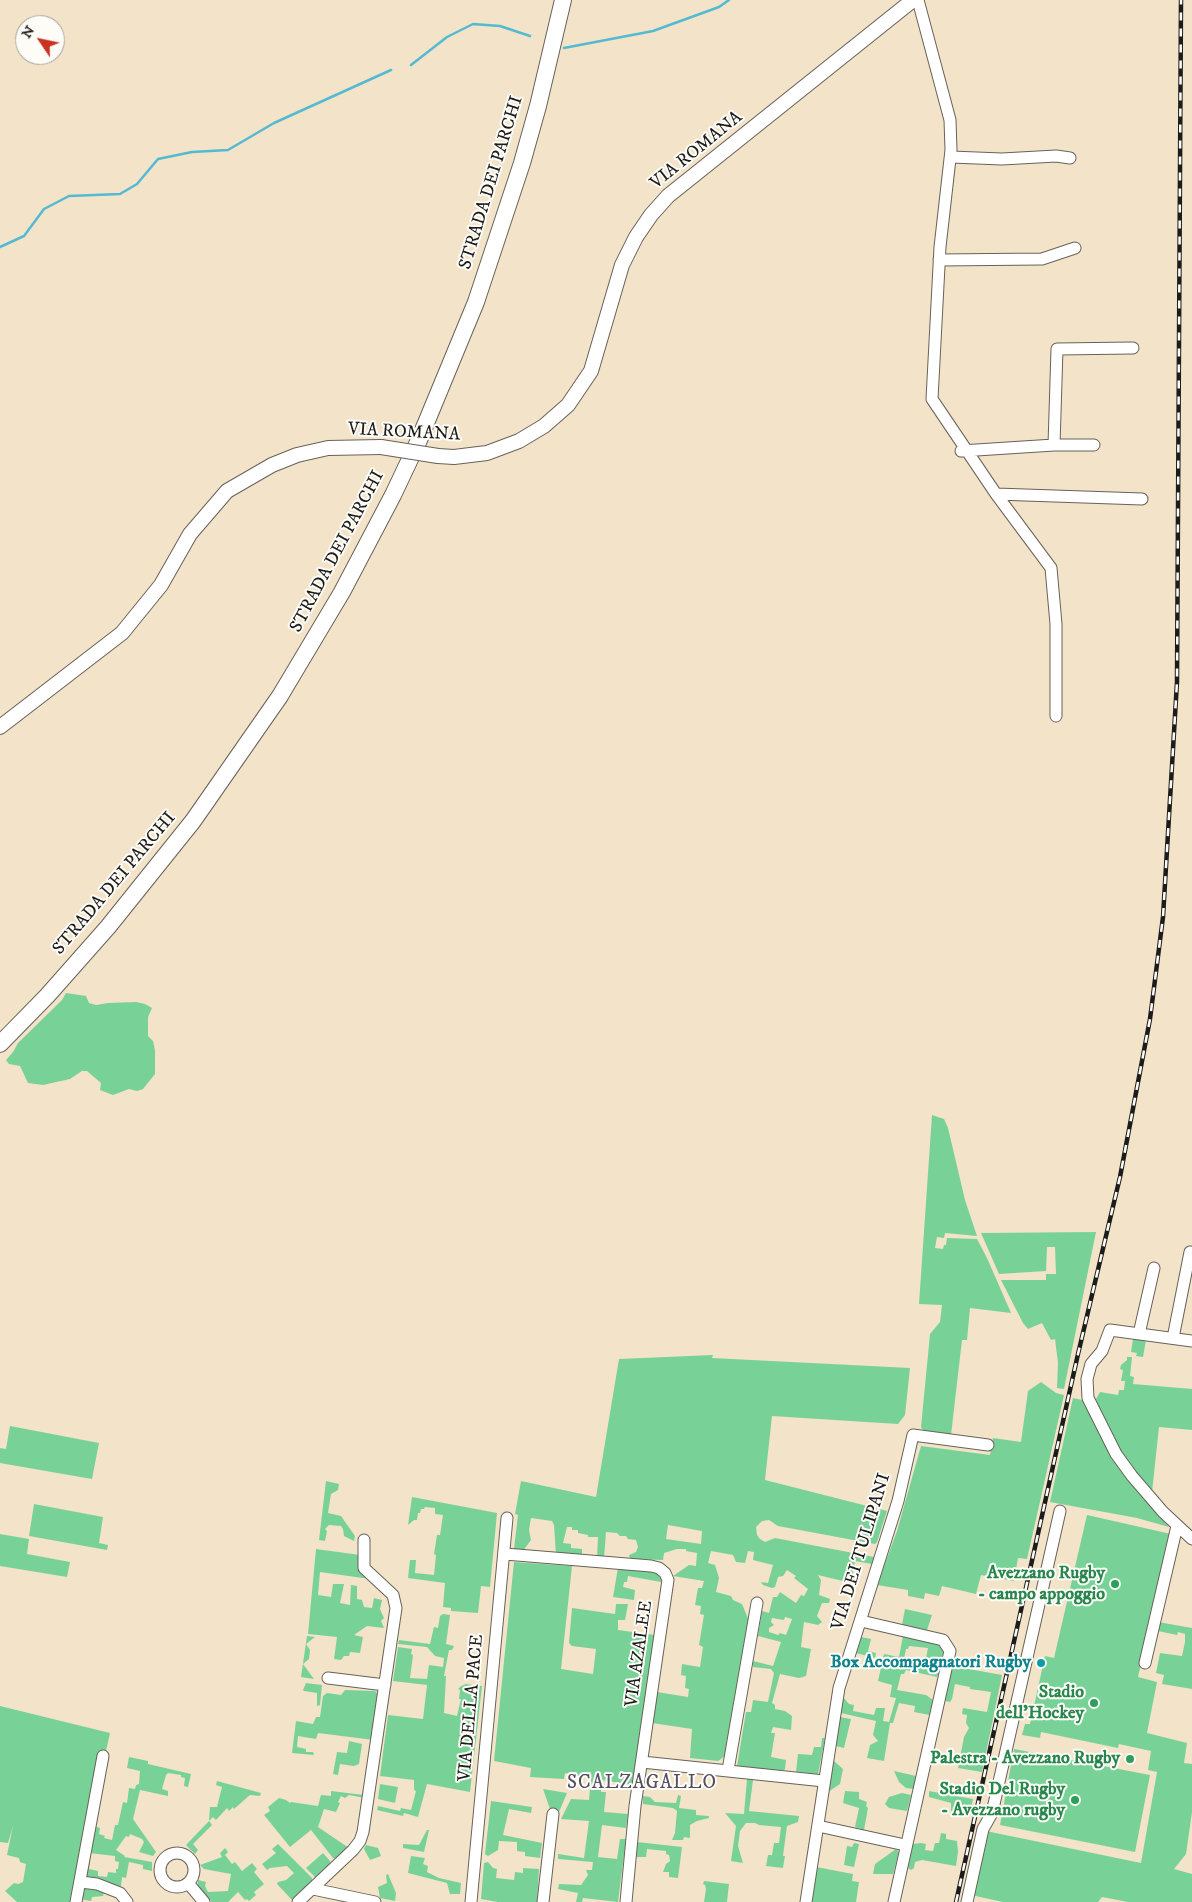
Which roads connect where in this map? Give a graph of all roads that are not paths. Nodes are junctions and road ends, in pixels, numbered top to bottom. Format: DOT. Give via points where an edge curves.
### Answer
graph roads {
  1 [pos="553,0"];
  2 [pos="563,0"];
  3 [pos="913,0"];
  4 [pos="918,0"];
  5 [pos="951,157"];
  6 [pos="1070,158"];
  7 [pos="1074,248"];
  8 [pos="939,260"];
  9 [pos="1133,348"];
  10 [pos="1054,445"];
  11 [pos="1094,445"];
  12 [pos="964,450"];
  13 [pos="996,494"];
  14 [pos="1142,499"];
  15 [pos="1056,716"];
  16 [pos="0,728"];
  17 [pos="0,1030"];
  18 [pos="0,1044"];
  19 [pos="1190,1252"];
  20 [pos="1154,1268"];
  21 [pos="1139,1334"];
  22 [pos="1174,1338"];
  23 [pos="1192,1341"];
  24 [pos="988,1445"];
  25 [pos="1060,1511"];
  26 [pos="507,1518"];
  27 [pos="1177,1526"];
  28 [pos="1192,1539"];
  29 [pos="364,1540"];
  30 [pos="505,1554"];
  31 [pos="757,1603"];
  32 [pos="861,1621"];
  33 [pos="1145,1662"];
  34 [pos="328,1678"];
  35 [pos="386,1685"];
  36 [pos="103,1756"];
  37 [pos="642,1762"];
  38 [pos="728,1770"];
  39 [pos="824,1782"];
  40 [pos="553,1814"];
  41 [pos="818,1826"];
  42 [pos="906,1845"];
  43 [pos="80,1882"];
  44 [pos="188,1883"];
  45 [pos="313,1889"];
  46 [pos="76,1902"];
  47 [pos="128,1902"];
  48 [pos="204,1902"];
  49 [pos="298,1902"];
  50 [pos="375,1902"];
  51 [pos="471,1902"];
  52 [pos="543,1902"];
  53 [pos="626,1902"];
  54 [pos="806,1902"];
  55 [pos="894,1902"];
  56 [pos="967,1902"];
  1 -- 17 [label="highway, STRADA DEI PARCHI" via="511,164 466,299 418,417 351,554 271,691 186,814 94,928"];
  2 -- 18 [label="highway, STRADA DEI PARCHI" via="525,154 476,302 419,440 342,592 280,696 194,821 108,927"];
  3 -- 16 [label="main road, VIA ROMANA, bridge" via="668,196 651,215 622,265 591,371 568,405 544,426 519,441 487,453 454,457 380,447 328,448 272,465 227,491 190,534 161,585 122,633"];
  4 -- 5 [label="street" via="950,120"];
  5 -- 6 [label="street"];
  5 -- 8 [label="street"];
  7 -- 8 [label="street" via="1042,259"];
  8 -- 12 [label="street" via="932,399"];
  9 -- 10 [label="street" via="1058,349"];
  10 -- 11 [label="street"];
  10 -- 12 [label="street"];
  12 -- 13 [label="street"];
  13 -- 14 [label="street"];
  13 -- 15 [label="street" via="1051,568 1056,624"];
  19 -- 22 [label="street"];
  20 -- 21 [label="street"];
  21 -- 22 [label="street"];
  21 -- 27 [label="street" via="1110,1330 1102,1351 1091,1364 1087,1379 1088,1398 1116,1454"];
  22 -- 23 [label="street"];
  24 -- 32 [label="street, VIA DEI TULIPANI" via="913,1435 898,1501"];
  25 -- 56 [label="street" via="992,1813 983,1829"];
  26 -- 30 [label="street, VIA DELLA PACE"];
  27 -- 28 [label="street"];
  27 -- 33 [label="street"];
  29 -- 35 [label="street" via="364,1568 396,1603"];
  30 -- 37 [label="street, VIA AZALEE" via="650,1566 665,1573 668,1587"];
  30 -- 51 [label="street, VIA DELLA PACE"];
  31 -- 38 [label="street"];
  32 -- 39 [label="street, VIA DEI TULIPANI" via="839,1688"];
  32 -- 42 [label="street" via="943,1640 950,1651"];
  34 -- 35 [label="street"];
  35 -- 45 [label="street" via="360,1841"];
  36 -- 43 [label="street"];
  37 -- 38 [label="street"];
  37 -- 53 [label="street, VIA AZALEE"];
  38 -- 39 [label="street"];
  39 -- 41 [label="street, VIA DEI TULIPANI"];
  40 -- 52 [label="street"];
  41 -- 42 [label="street"];
  41 -- 54 [label="street, VIA DEI TULIPANI"];
  42 -- 55 [label="street"];
  43 -- 46 [label="street"];
  43 -- 47 [label="street" via="97,1884 120,1893"];
  44 -- 48 [label="street"];
  45 -- 49 [label="street"];
  45 -- 50 [label="street"];
}
